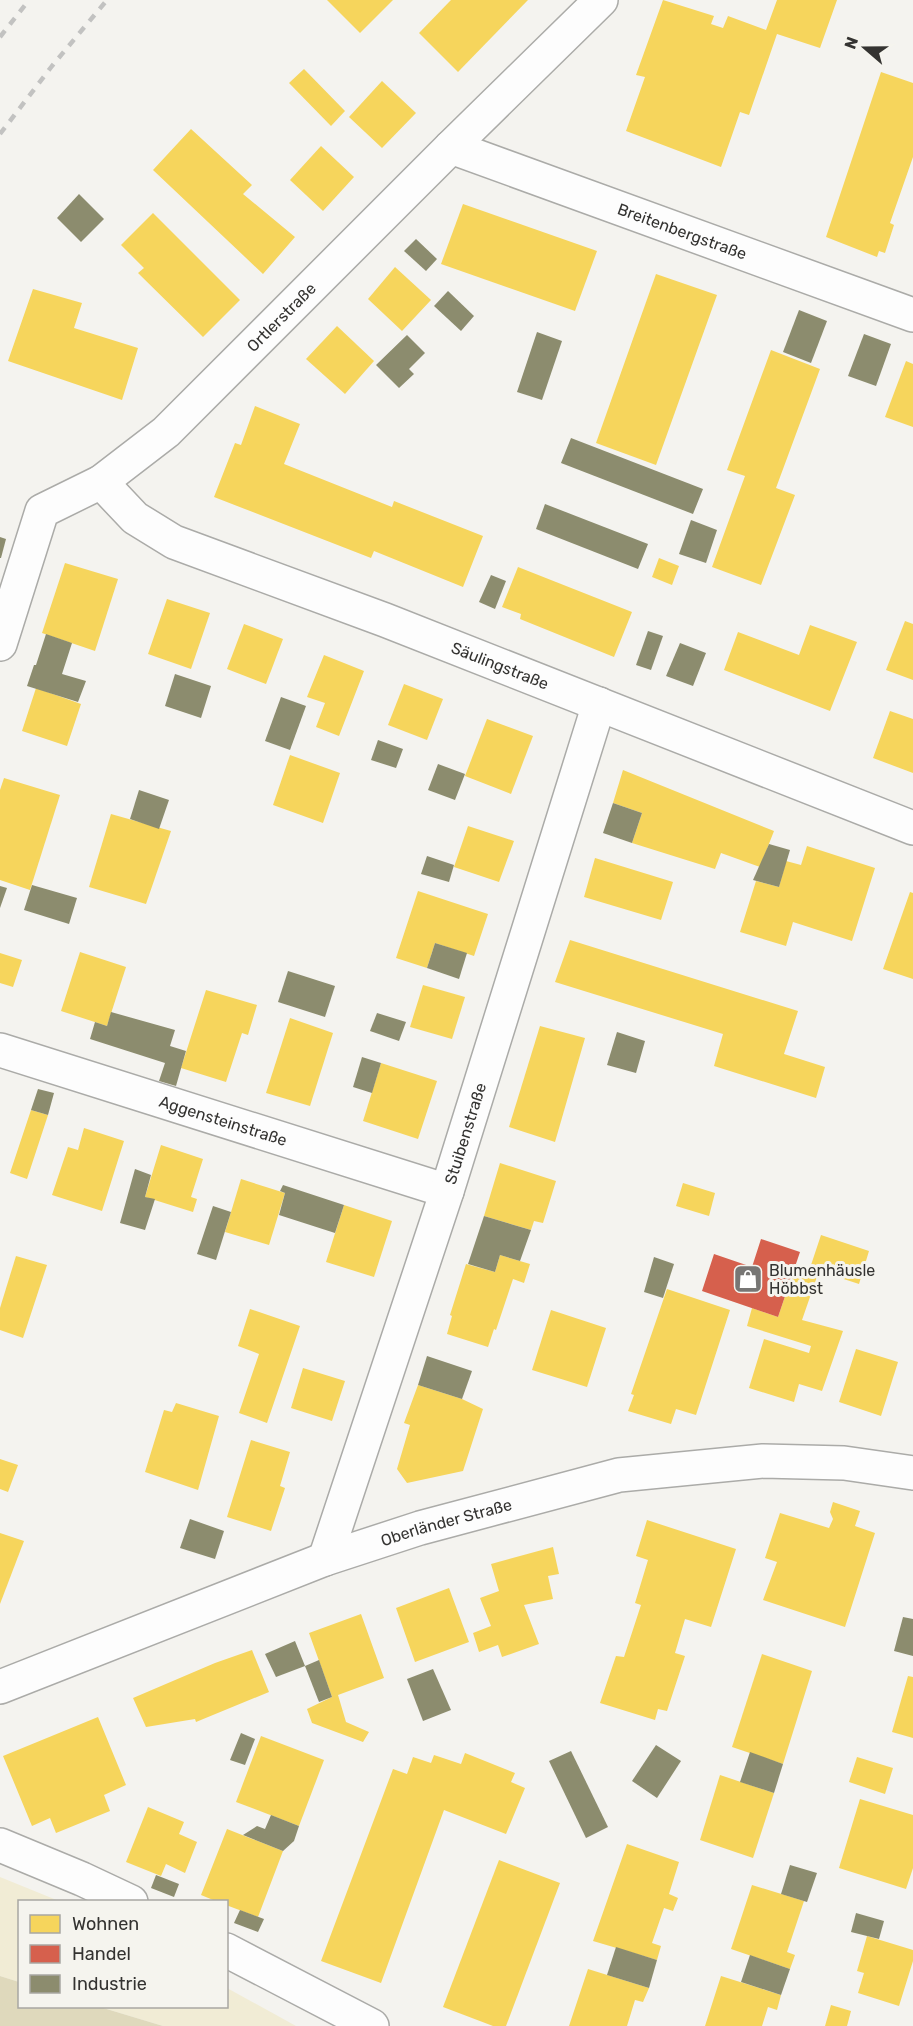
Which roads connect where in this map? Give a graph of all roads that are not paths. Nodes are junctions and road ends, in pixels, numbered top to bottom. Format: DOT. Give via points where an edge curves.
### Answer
graph roads {
  1 [pos="601,0"];
  2 [pos="451,147"];
  3 [pos="913,315"];
  4 [pos="101,482"];
  5 [pos="0,644"];
  6 [pos="599,704"];
  7 [pos="913,828"];
  8 [pos="0,1050"];
  9 [pos="447,1191"];
  10 [pos="913,1473"];
  11 [pos="325,1559"];
  12 [pos="0,1687"];
  13 [pos="0,1845"];
  14 [pos="127,1900"];
  15 [pos="228,1951"];
  16 [pos="372,2026"];
  1 -- 2 [label="street, Ortlerstraße"];
  2 -- 3 [label="street, Breitenbergstraße"];
  2 -- 4 [label="street, Ortlerstraße" via="166,432"];
  4 -- 5 [label="street, Ortlerstraße" via="42,511"];
  4 -- 6 [label="street, Säulingstraße" via="135,518 174,542"];
  6 -- 7 [label="street, Säulingstraße"];
  6 -- 9 [label="street, Stuibenstraße"];
  8 -- 9 [label="street, Aggensteinstraße"];
  9 -- 11 [label="street, Stuibenstraße"];
  10 -- 11 [label="street, Oberländer Straße" via="844,1463 763,1461 619,1475 420,1528"];
  11 -- 12 [label="street, Oberländer Straße"];
  13 -- 14 [label="street"];
  15 -- 16 [label="street"];
}
